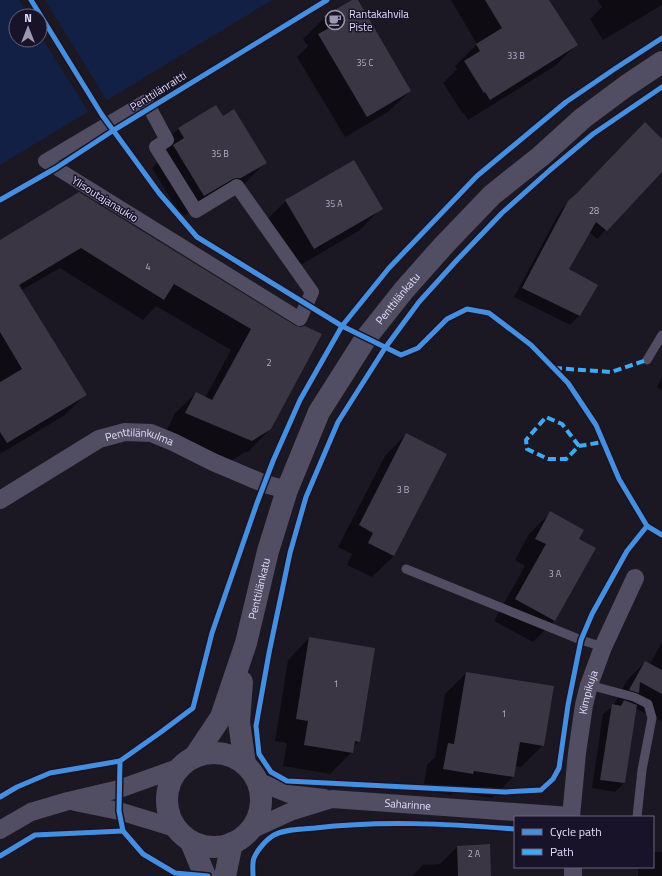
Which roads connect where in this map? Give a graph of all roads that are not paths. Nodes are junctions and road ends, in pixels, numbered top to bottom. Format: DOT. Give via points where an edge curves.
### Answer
graph roads {
  1 [pos="662,62"];
  2 [pos="312,292"];
  3 [pos="662,335"];
  4 [pos="647,360"];
  5 [pos="287,490"];
  6 [pos="0,500"];
  7 [pos="406,569"];
  8 [pos="635,578"];
  9 [pos="246,643"];
  10 [pos="603,647"];
  11 [pos="589,685"];
  12 [pos="187,762"];
  13 [pos="251,773"];
  14 [pos="332,799"];
  15 [pos="68,801"];
  16 [pos="571,816"];
  17 [pos="637,816"];
  18 [pos="0,830"];
  19 [pos="183,835"];
  20 [pos="241,837"];
  21 [pos="205,876"];
  22 [pos="225,876"];
  1 -- 5 [label="street, Penttilänkatu" via="584,118 492,195 404,290 366,338 319,412"];
  2 -- 2 [label="street, Ylisoutajanaukio" via="300,319 45,161 146,102 167,140 156,147 196,211 237,186"];
  3 -- 4 [label="lane"];
  5 -- 6 [label="street, Penttilänkulma" via="265,484 151,433 125,432 99,439"];
  5 -- 9 [label="street, Penttilänkatu" via="268,551"];
  7 -- 10 [label="lane"];
  8 -- 10 [label="street, Kimpikuja"];
  9 -- 12 [label="street, Penttilänkatu" via="221,717"];
  9 -- 13 [label="street, Penttilänkatu" via="239,722"];
  10 -- 11 [label="street, Kimpikuja"];
  11 -- 16 [label="street, Kimpikuja" via="577,753"];
  11 -- 17 [label="lane" via="634,697 648,704 652,718 642,770"];
  12 -- 13 [label="street" via="205,753 216,752 236,758"];
  12 -- 15 [label="street" via="119,789"];
  12 -- 19 [label="street" via="172,777 166,798 170,818"];
  13 -- 14 [label="street" via="289,794"];
  13 -- 20 [label="street" via="260,791 260,812 255,822"];
  14 -- 16 [label="street, Saharinne"];
  14 -- 20 [label="street, Saharinne" via="290,812"];
  15 -- 18 [label="street" via="31,812"];
  15 -- 19 [label="street" via="120,811"];
  19 -- 20 [label="street" via="211,847 222,846"];
  19 -- 21 [label="street"];
  20 -- 22 [label="street"];
}
